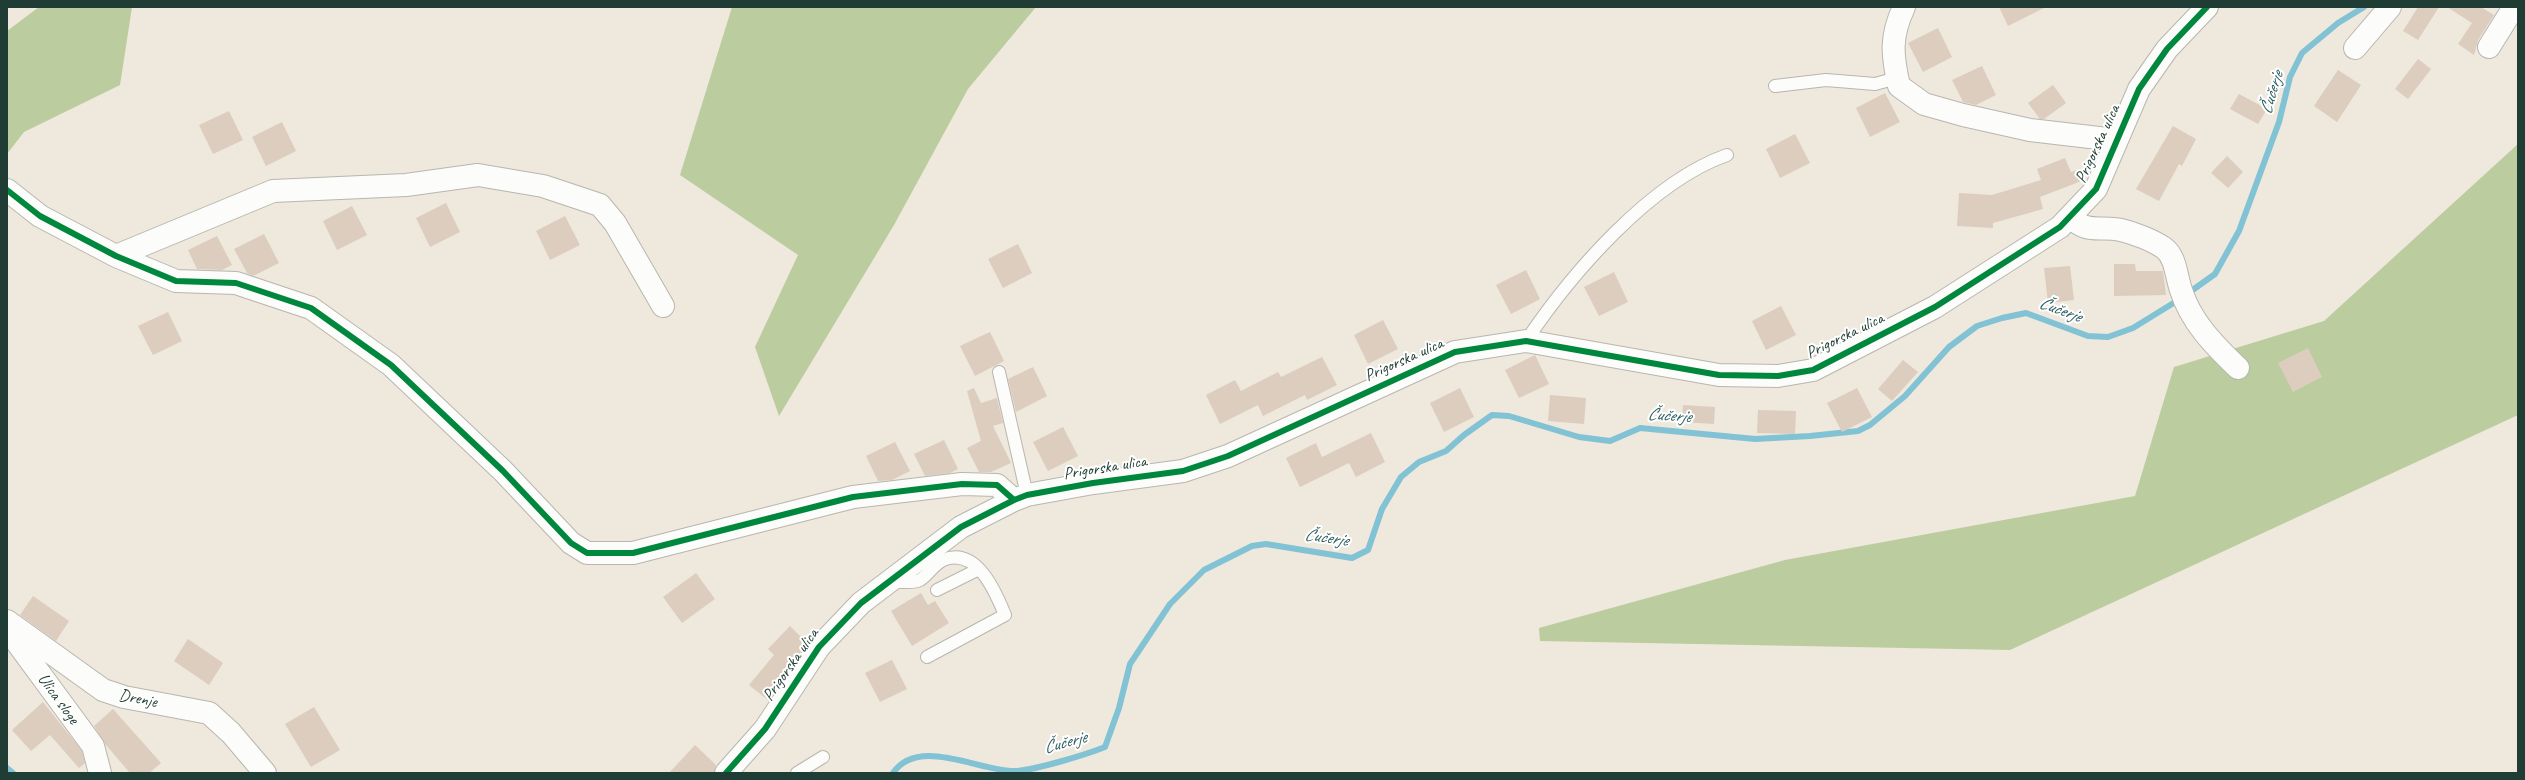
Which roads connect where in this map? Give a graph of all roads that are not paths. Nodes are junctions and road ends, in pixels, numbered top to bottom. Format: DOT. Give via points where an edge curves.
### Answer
graph roads {
  1 [pos="1904,7"];
  2 [pos="2207,7"];
  3 [pos="2390,7"];
  4 [pos="2514,7"];
  5 [pos="2489,47"];
  6 [pos="2355,48"];
  7 [pos="1897,78"];
  8 [pos="1775,86"];
  9 [pos="2116,140"];
  10 [pos="1727,156"];
  11 [pos="7,190"];
  12 [pos="2070,217"];
  13 [pos="116,256"];
  14 [pos="662,306"];
  15 [pos="1526,341"];
  16 [pos="2238,368"];
  17 [pos="999,372"];
  18 [pos="1020,498"];
  19 [pos="979,569"];
  20 [pos="891,582"];
  21 [pos="937,590"];
  22 [pos="7,621"];
  23 [pos="7,629"];
  24 [pos="927,657"];
  25 [pos="823,757"];
  26 [pos="100,773"];
  27 [pos="265,773"];
  28 [pos="726,773"];
  29 [pos="797,773"];
  1 -- 7 [label="street" via="1896,24 1892,59"];
  2 -- 9 [label="street, Prigorska ulica" via="2167,49 2139,89"];
  3 -- 6 [label="street"];
  4 -- 5 [label="street"];
  7 -- 8 [label="lane" via="1875,84 1826,80"];
  7 -- 9 [label="street" via="1899,86 1924,104 1950,112 2030,130"];
  9 -- 12 [label="street, Prigorska ulica" via="2096,189"];
  10 -- 15 [label="lane" via="1705,163 1643,206 1583,267 1550,306"];
  11 -- 13 [label="street" via="40,216"];
  12 -- 15 [label="street, Prigorska ulica" via="2032,246 1935,307 1813,370 1778,376 1719,375"];
  12 -- 16 [label="street" via="2087,228 2120,230 2164,248 2176,266 2181,289 2195,318 2209,340"];
  13 -- 14 [label="street" via="273,191 399,186 478,175 543,186 600,205 615,223"];
  13 -- 18 [label="street" via="176,280 236,283 311,308 391,365 503,471 571,543 587,554 633,553 868,495 962,484 997,485"];
  15 -- 18 [label="street, Prigorska ulica" via="1455,352 1228,456 1182,471 1093,483"];
  17 -- 18 [label="lane"];
  18 -- 20 [label="street, Prigorska ulica" via="961,527"];
  19 -- 20 [label="lane" via="964,560 943,560 919,581"];
  19 -- 21 [label="lane"];
  19 -- 24 [label="lane" via="993,586 1005,615"];
  20 -- 28 [label="street, Prigorska ulica" via="861,603 819,647 765,729"];
  22 -- 27 [label="street, Drenje" via="103,690 124,697 210,713"];
  23 -- 26 [label="street, Ulica sloge" via="93,746"];
  25 -- 29 [label="lane"];
}
